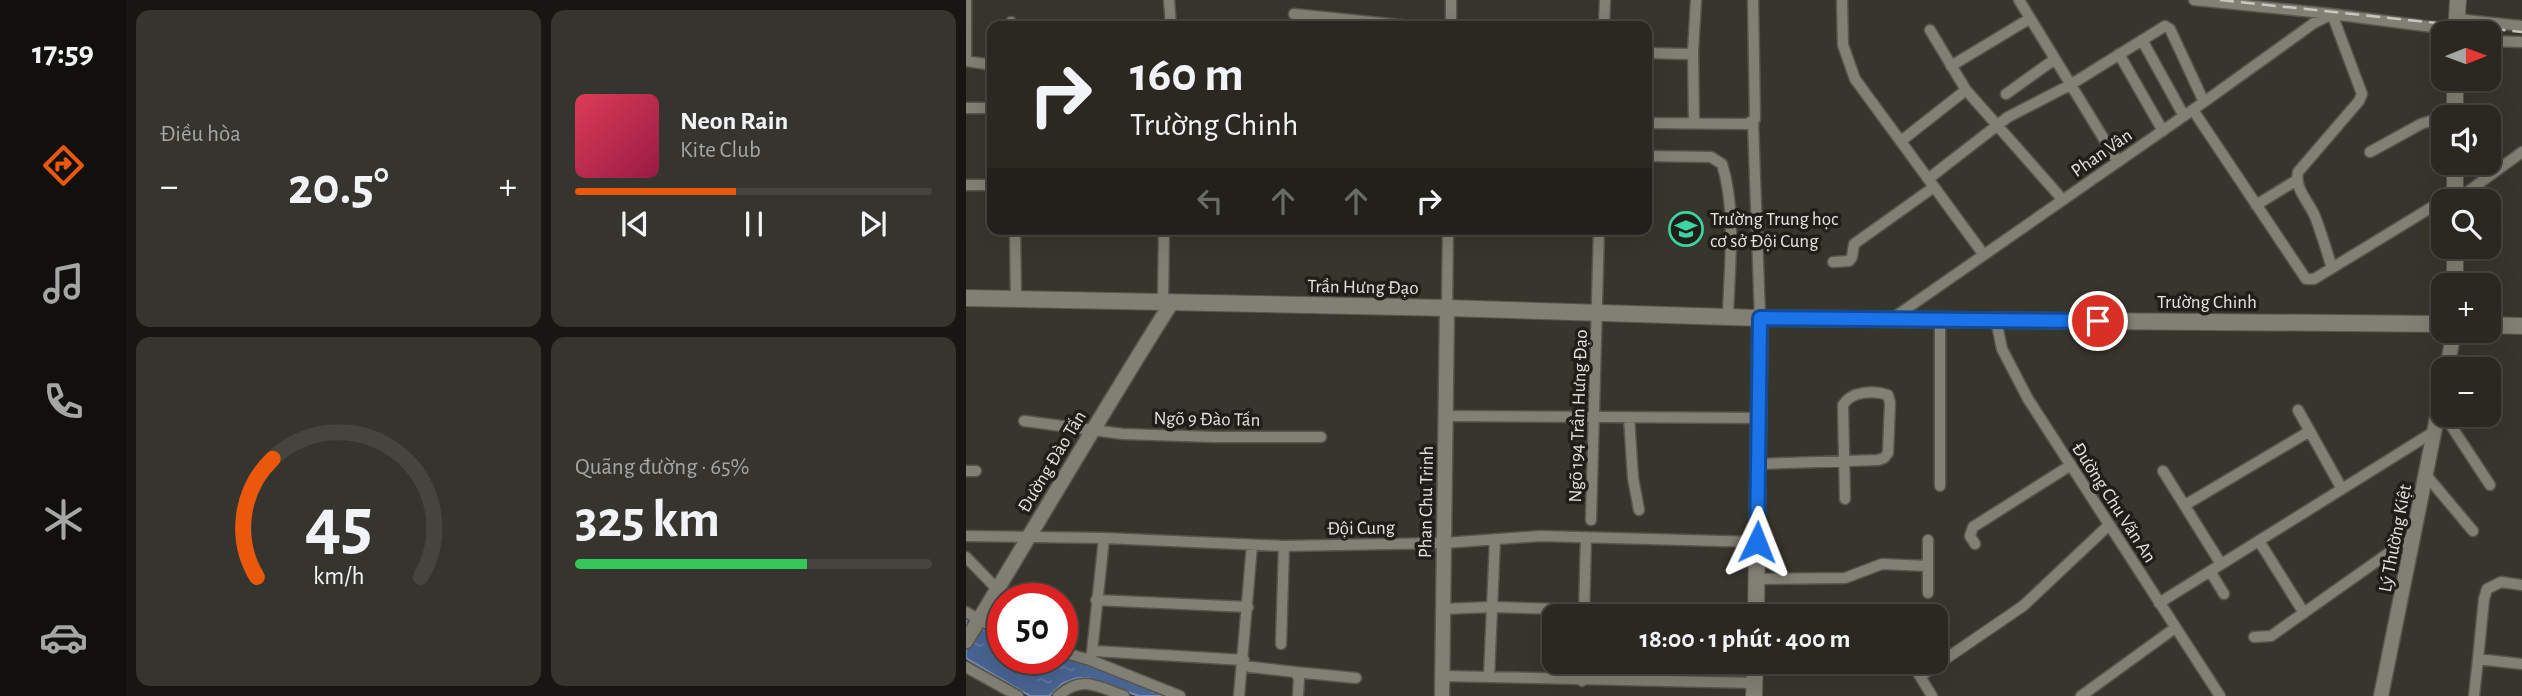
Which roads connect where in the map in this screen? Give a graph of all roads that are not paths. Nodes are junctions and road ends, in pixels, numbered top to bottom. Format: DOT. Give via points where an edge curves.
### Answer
graph roads {
  1 [pos="966,0"];
  2 [pos="1169,0"];
  3 [pos="1451,0"];
  4 [pos="1605,0"];
  5 [pos="1696,0"];
  6 [pos="1753,0"];
  7 [pos="1842,0"];
  8 [pos="2018,0"];
  9 [pos="2194,0"];
  10 [pos="2458,0"];
  11 [pos="1294,14"];
  12 [pos="2332,14"];
  13 [pos="2029,19"];
  14 [pos="1171,21"];
  15 [pos="1362,21"];
  16 [pos="1451,21"];
  17 [pos="1604,21"];
  18 [pos="2456,21"];
  19 [pos="2431,25"];
  20 [pos="2522,26"];
  21 [pos="2501,27"];
  22 [pos="1930,30"];
  23 [pos="2142,40"];
  24 [pos="2501,41"];
  25 [pos="2522,42"];
  26 [pos="1693,52"];
  27 [pos="1652,53"];
  28 [pos="2119,54"];
  29 [pos="2054,59"];
  30 [pos="966,61"];
  31 [pos="987,64"];
  32 [pos="1951,66"];
  33 [pos="2070,85"];
  34 [pos="1966,90"];
  35 [pos="2006,94"];
  36 [pos="2204,102"];
  37 [pos="966,108"];
  38 [pos="987,108"];
  39 [pos="2188,113"];
  40 [pos="1753,121"];
  41 [pos="2431,121"];
  42 [pos="1652,123"];
  43 [pos="1694,123"];
  44 [pos="1998,125"];
  45 [pos="2163,131"];
  46 [pos="1900,141"];
  47 [pos="2370,152"];
  48 [pos="2522,152"];
  49 [pos="1652,156"];
  50 [pos="2118,162"];
  51 [pos="2297,180"];
  52 [pos="1931,183"];
  53 [pos="966,185"];
  54 [pos="987,185"];
  55 [pos="2468,189"];
  56 [pos="2063,200"];
  57 [pos="2256,205"];
  58 [pos="2431,212"];
  59 [pos="1015,235"];
  60 [pos="1164,235"];
  61 [pos="1448,235"];
  62 [pos="1599,235"];
  63 [pos="1983,255"];
  64 [pos="1833,262"];
  65 [pos="2332,268"];
  66 [pos="966,298"];
  67 [pos="1016,299"];
  68 [pos="1167,302"];
  69 [pos="1447,308"];
  70 [pos="1597,313"];
  71 [pos="1728,317"];
  72 [pos="1760,318"];
  73 [pos="1891,320"];
  74 [pos="1940,320"];
  75 [pos="1996,320"];
  76 [pos="2431,324"];
  77 [pos="2501,325"];
  78 [pos="2522,326"];
  79 [pos="2298,410"];
  80 [pos="1446,416"];
  81 [pos="1595,417"];
  82 [pos="1629,417"];
  83 [pos="1758,418"];
  84 [pos="1024,421"];
  85 [pos="2437,427"];
  86 [pos="2452,427"];
  87 [pos="1092,430"];
  88 [pos="2310,431"];
  89 [pos="2435,432"];
  90 [pos="1321,437"];
  91 [pos="1844,461"];
  92 [pos="1759,464"];
  93 [pos="2071,465"];
  94 [pos="2163,471"];
  95 [pos="2426,475"];
  96 [pos="2490,485"];
  97 [pos="1940,486"];
  98 [pos="2342,489"];
  99 [pos="1844,499"];
  100 [pos="2185,505"];
  101 [pos="1639,510"];
  102 [pos="1591,520"];
  103 [pos="2109,525"];
  104 [pos="2473,531"];
  105 [pos="2414,535"];
  106 [pos="966,536"];
  107 [pos="1586,537"];
  108 [pos="1028,538"];
  109 [pos="1104,538"];
  110 [pos="1494,540"];
  111 [pos="1928,540"];
  112 [pos="2259,541"];
  113 [pos="1757,542"];
  114 [pos="1444,543"];
  115 [pos="1975,544"];
  116 [pos="1252,545"];
  117 [pos="1284,546"];
  118 [pos="966,557"];
  119 [pos="2221,564"];
  120 [pos="1928,566"];
  121 [pos="2210,571"];
  122 [pos="1756,579"];
  123 [pos="991,583"];
  124 [pos="1002,583"];
  125 [pos="2522,585"];
  126 [pos="1928,593"];
  127 [pos="2224,594"];
  128 [pos="1097,600"];
  129 [pos="2159,603"];
  130 [pos="1584,604"];
  131 [pos="1756,604"];
  132 [pos="987,607"];
  133 [pos="1248,607"];
  134 [pos="1492,607"];
  135 [pos="1443,609"];
  136 [pos="1542,610"];
  137 [pos="966,612"];
  138 [pos="2304,613"];
  139 [pos="977,623"];
  140 [pos="987,627"];
  141 [pos="2175,628"];
  142 [pos="2254,637"];
  143 [pos="966,641"];
  144 [pos="1281,644"];
  145 [pos="1078,654"];
  146 [pos="1091,656"];
  147 [pos="2478,659"];
  148 [pos="1243,663"];
  149 [pos="2522,664"];
  150 [pos="966,667"];
  151 [pos="1295,672"];
  152 [pos="1582,674"];
  153 [pos="1443,676"];
  154 [pos="1922,676"];
  155 [pos="1489,677"];
  156 [pos="1356,678"];
  157 [pos="1582,681"];
  158 [pos="1754,690"];
  159 [pos="1018,696"];
  160 [pos="1058,696"];
  161 [pos="1124,696"];
  162 [pos="1180,696"];
  163 [pos="1239,696"];
  164 [pos="1298,696"];
  165 [pos="1443,696"];
  166 [pos="1932,696"];
  167 [pos="2081,696"];
  168 [pos="2220,696"];
  169 [pos="2381,696"];
  170 [pos="2474,696"];
  1 -- 30 [label="street"];
  2 -- 14 [label="street"];
  3 -- 16 [label="street"];
  4 -- 17 [label="street"];
  5 -- 26 [label="street"];
  6 -- 40 [label="street"];
  7 -- 46 [label="street" via="1843,45 1851,69"];
  8 -- 13 [label="street"];
  9 -- 12 [label="street"];
  10 -- 18 [label="main road"];
  11 -- 15 [label="street"];
  12 -- 19 [label="street"];
  12 -- 36 [label="street, Phan Vân"];
  12 -- 51 [label="street" via="2362,94 2298,172"];
  13 -- 29 [label="street"];
  13 -- 32 [label="street"];
  20 -- 21 [label="street"];
  22 -- 32 [label="street"];
  23 -- 28 [label="street"];
  23 -- 36 [label="street" via="2168,27"];
  23 -- 39 [label="street"];
  24 -- 25 [label="street"];
  26 -- 27 [label="street"];
  26 -- 43 [label="street"];
  28 -- 33 [label="street"];
  28 -- 45 [label="street"];
  29 -- 33 [label="street"];
  29 -- 35 [label="street"];
  30 -- 31 [label="street"];
  32 -- 34 [label="street"];
  33 -- 44 [label="street"];
  33 -- 50 [label="street"];
  34 -- 44 [label="street"];
  34 -- 46 [label="street"];
  36 -- 39 [label="street, Phan Vân"];
  37 -- 38 [label="street"];
  39 -- 45 [label="street, Phan Vân"];
  39 -- 57 [label="street"];
  40 -- 43 [label="street"];
  40 -- 72 [label="street"];
  41 -- 47 [label="street"];
  42 -- 43 [label="street"];
  44 -- 52 [label="street"];
  44 -- 56 [label="street"];
  45 -- 50 [label="street, Phan Vân"];
  46 -- 52 [label="street"];
  48 -- 55 [label="street"];
  49 -- 71 [label="street" via="1711,157 1722,164 1730,221"];
  50 -- 56 [label="street, Phan Vân"];
  51 -- 57 [label="street"];
  51 -- 65 [label="street" via="2315,215"];
  52 -- 63 [label="street"];
  52 -- 64 [label="street" via="1854,244 1851,259"];
  53 -- 54 [label="street"];
  56 -- 63 [label="street, Phan Vân"];
  57 -- 65 [label="street" via="2306,279"];
  58 -- 65 [label="street"];
  59 -- 67 [label="street"];
  60 -- 68 [label="street"];
  61 -- 69 [label="street"];
  62 -- 70 [label="street, Ngõ 194 Trần Hưng Đạo"];
  63 -- 73 [label="street, Phan Vân"];
  66 -- 67 [label="main road, Trần Hưng Đạo"];
  67 -- 68 [label="main road, Trần Hưng Đạo"];
  68 -- 69 [label="main road, Trần Hưng Đạo"];
  68 -- 87 [label="street, Đường Đào Tấn"];
  69 -- 70 [label="main road, Trần Hưng Đạo"];
  69 -- 80 [label="street, Phan Chu Trinh"];
  70 -- 71 [label="main road, Trần Hưng Đạo"];
  70 -- 81 [label="street, Ngõ 194 Trần Hưng Đạo"];
  71 -- 72 [label="main road, Trần Hưng Đạo"];
  72 -- 73 [label="main road, Trường Chinh"];
  72 -- 83 [label="main road"];
  73 -- 74 [label="main road, Trường Chinh"];
  74 -- 75 [label="main road, Trường Chinh"];
  74 -- 97 [label="street"];
  75 -- 76 [label="main road, Trường Chinh"];
  75 -- 93 [label="street, Đường Chu Văn An" via="2001,349"];
  77 -- 78 [label="main road"];
  79 -- 88 [label="street"];
  80 -- 81 [label="street"];
  80 -- 114 [label="street, Phan Chu Trinh"];
  81 -- 82 [label="street"];
  81 -- 102 [label="street, Ngõ 194 Trần Hưng Đạo"];
  82 -- 83 [label="street"];
  82 -- 101 [label="street"];
  83 -- 92 [label="main road"];
  84 -- 87 [label="street, Ngõ 9 Đào Tấn"];
  85 -- 89 [label="street, Lý Thường Kiệt"];
  86 -- 96 [label="street"];
  87 -- 90 [label="street, Ngõ 9 Đào Tấn" via="1189,437"];
  87 -- 108 [label="street, Đường Đào Tấn"];
  88 -- 98 [label="street"];
  88 -- 100 [label="street"];
  89 -- 95 [label="street, Lý Thường Kiệt"];
  89 -- 98 [label="street"];
  91 -- 91 [label="street" via="1887,456 1888,395 1863,393 1847,398 1843,405"];
  91 -- 92 [label="street"];
  91 -- 99 [label="street"];
  92 -- 113 [label="main road"];
  93 -- 103 [label="street, Đường Chu Văn An"];
  93 -- 115 [label="street" via="1973,527 1969,536"];
  94 -- 100 [label="street"];
  95 -- 104 [label="street"];
  95 -- 105 [label="street, Lý Thường Kiệt"];
  98 -- 112 [label="street"];
  100 -- 119 [label="street"];
  103 -- 129 [label="street, Đường Chu Văn An"];
  103 -- 154 [label="street" via="2023,606"];
  105 -- 138 [label="street"];
  105 -- 169 [label="street, Lý Thường Kiệt"];
  106 -- 108 [label="street, Đội Cung"];
  107 -- 110 [label="street, Đội Cung"];
  107 -- 113 [label="street, Đội Cung"];
  107 -- 130 [label="street"];
  108 -- 109 [label="street, Đội Cung"];
  108 -- 124 [label="street, Đường Đào Tấn"];
  109 -- 116 [label="street, Đội Cung"];
  109 -- 128 [label="street"];
  110 -- 114 [label="street, Đội Cung"];
  110 -- 134 [label="street"];
  111 -- 120 [label="street"];
  112 -- 119 [label="street"];
  112 -- 138 [label="street"];
  113 -- 122 [label="main road"];
  114 -- 117 [label="street, Đội Cung"];
  114 -- 135 [label="street, Phan Chu Trinh"];
  116 -- 117 [label="street, Đội Cung"];
  116 -- 133 [label="street"];
  117 -- 144 [label="street"];
  118 -- 123 [label="street"];
  119 -- 121 [label="street"];
  120 -- 122 [label="street" via="1882,564 1845,578"];
  120 -- 126 [label="street"];
  121 -- 127 [label="street"];
  121 -- 129 [label="street"];
  122 -- 131 [label="main road"];
  125 -- 147 [label="street" via="2501,582 2487,589"];
  128 -- 133 [label="street"];
  128 -- 146 [label="street"];
  129 -- 141 [label="street, Đường Chu Văn An"];
  132 -- 139 [label="street, Đường Đào Tấn"];
  133 -- 148 [label="street"];
  134 -- 135 [label="street"];
  134 -- 136 [label="street"];
  134 -- 155 [label="street"];
  135 -- 153 [label="street, Phan Chu Trinh"];
  137 -- 139 [label="street"];
  138 -- 142 [label="street" via="2272,636"];
  139 -- 140 [label="street"];
  139 -- 143 [label="street, Đường Đào Tấn"];
  141 -- 167 [label="street"];
  141 -- 168 [label="street, Đường Chu Văn An"];
  145 -- 146 [label="street"];
  146 -- 148 [label="street"];
  146 -- 162 [label="street"];
  147 -- 149 [label="street"];
  147 -- 170 [label="street"];
  148 -- 151 [label="street"];
  148 -- 163 [label="street"];
  150 -- 159 [label="street"];
  151 -- 156 [label="street"];
  151 -- 164 [label="street"];
  152 -- 157 [label="street"];
  153 -- 155 [label="street"];
  153 -- 165 [label="street, Phan Chu Trinh"];
  154 -- 166 [label="street"];
  155 -- 157 [label="street"];
  157 -- 158 [label="street"];
  160 -- 161 [label="street" via="1072,685 1084,683"];
}
